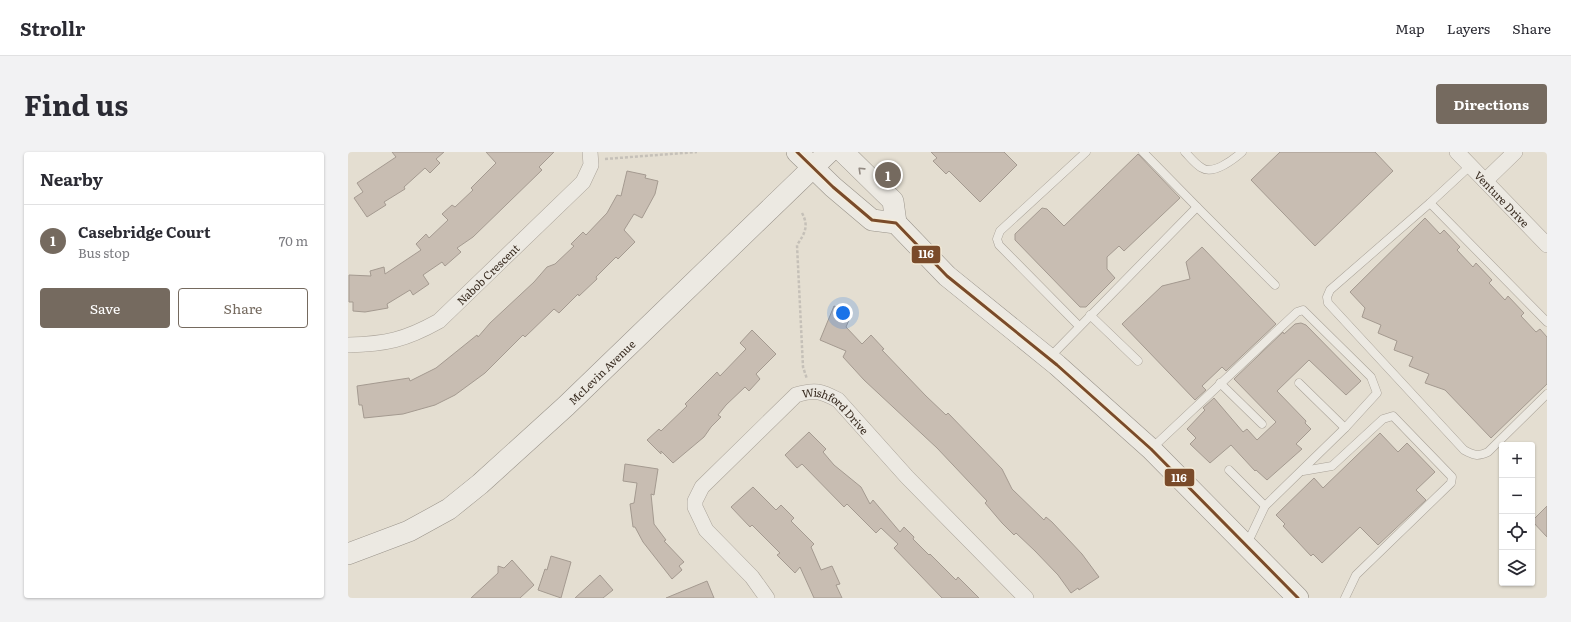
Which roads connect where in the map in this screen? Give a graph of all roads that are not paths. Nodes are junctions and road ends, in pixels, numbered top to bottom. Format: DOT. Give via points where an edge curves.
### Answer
graph roads {
  1 [pos="797,152"];
  2 [pos="829,152"];
  3 [pos="843,152"];
  4 [pos="1086,152"];
  5 [pos="1143,152"];
  6 [pos="1185,152"];
  7 [pos="1242,152"];
  8 [pos="1457,152"];
  9 [pos="1515,152"];
  10 [pos="590,156"];
  11 [pos="1470,166"];
  12 [pos="814,168"];
  13 [pos="1485,181"];
  14 [pos="1430,203"];
  15 [pos="1197,207"];
  16 [pos="896,223"];
  17 [pos="1547,245"];
  18 [pos="1275,285"];
  19 [pos="1090,314"];
  20 [pos="1547,322"];
  21 [pos="1079,326"];
  22 [pos="348,345"];
  23 [pos="1048,358"];
  24 [pos="1138,361"];
  25 [pos="1220,383"];
  26 [pos="1300,383"];
  27 [pos="1547,394"];
  28 [pos="1262,424"];
  29 [pos="1345,428"];
  30 [pos="1150,448"];
  31 [pos="1229,470"];
  32 [pos="1303,470"];
  33 [pos="1265,506"];
  34 [pos="1246,544"];
  35 [pos="348,554"];
  36 [pos="767,598"];
  37 [pos="1026,598"];
  38 [pos="1298,598"];
  39 [pos="1345,598"];
  1 -- 12 [label="main road"];
  2 -- 12 [label="main road, McLevin Avenue"];
  16 -- 3 [label="main road, one-way" via="893,201"];
  4 -- 21 [label="lane" via="1000,231 997,239 999,245"];
  5 -- 15 [label="lane"];
  6 -- 7 [label="lane" via="1203,169 1213,170"];
  8 -- 11 [label="street, Venture Drive"];
  9 -- 13 [label="street"];
  10 -- 22 [label="street, Nabob Crescent" via="591,165 583,182 438,321 400,340"];
  11 -- 13 [label="street, Venture Drive"];
  11 -- 14 [label="lane"];
  12 -- 16 [label="main road" via="872,220"];
  12 -- 35 [label="main road, McLevin Avenue" via="566,406 480,484 449,509 409,531"];
  13 -- 17 [label="street, Venture Drive"];
  14 -- 20 [label="lane"];
  14 -- 27 [label="lane" via="1330,290 1328,303 1464,450 1472,455 1481,456 1488,452"];
  15 -- 18 [label="lane"];
  15 -- 19 [label="lane"];
  16 -- 23 [label="main road" via="947,276"];
  19 -- 21 [label="lane"];
  19 -- 24 [label="lane"];
  21 -- 23 [label="lane"];
  23 -- 30 [label="main road"];
  25 -- 28 [label="lane"];
  25 -- 29 [label="lane" via="1297,312 1303,310 1370,377 1377,393"];
  25 -- 30 [label="lane"];
  26 -- 29 [label="lane"];
  29 -- 32 [label="lane"];
  30 -- 34 [label="main road"];
  31 -- 33 [label="lane"];
  32 -- 33 [label="lane"];
  32 -- 39 [label="lane" via="1332,466 1383,419 1393,416 1452,477 1450,483 1356,575"];
  33 -- 34 [label="lane"];
  34 -- 38 [label="main road"];
  36 -- 37 [label="street, Wishford Drive" via="752,577 706,530 695,508 695,501 702,487 796,395 810,391 824,392 838,400 907,477"];
}
